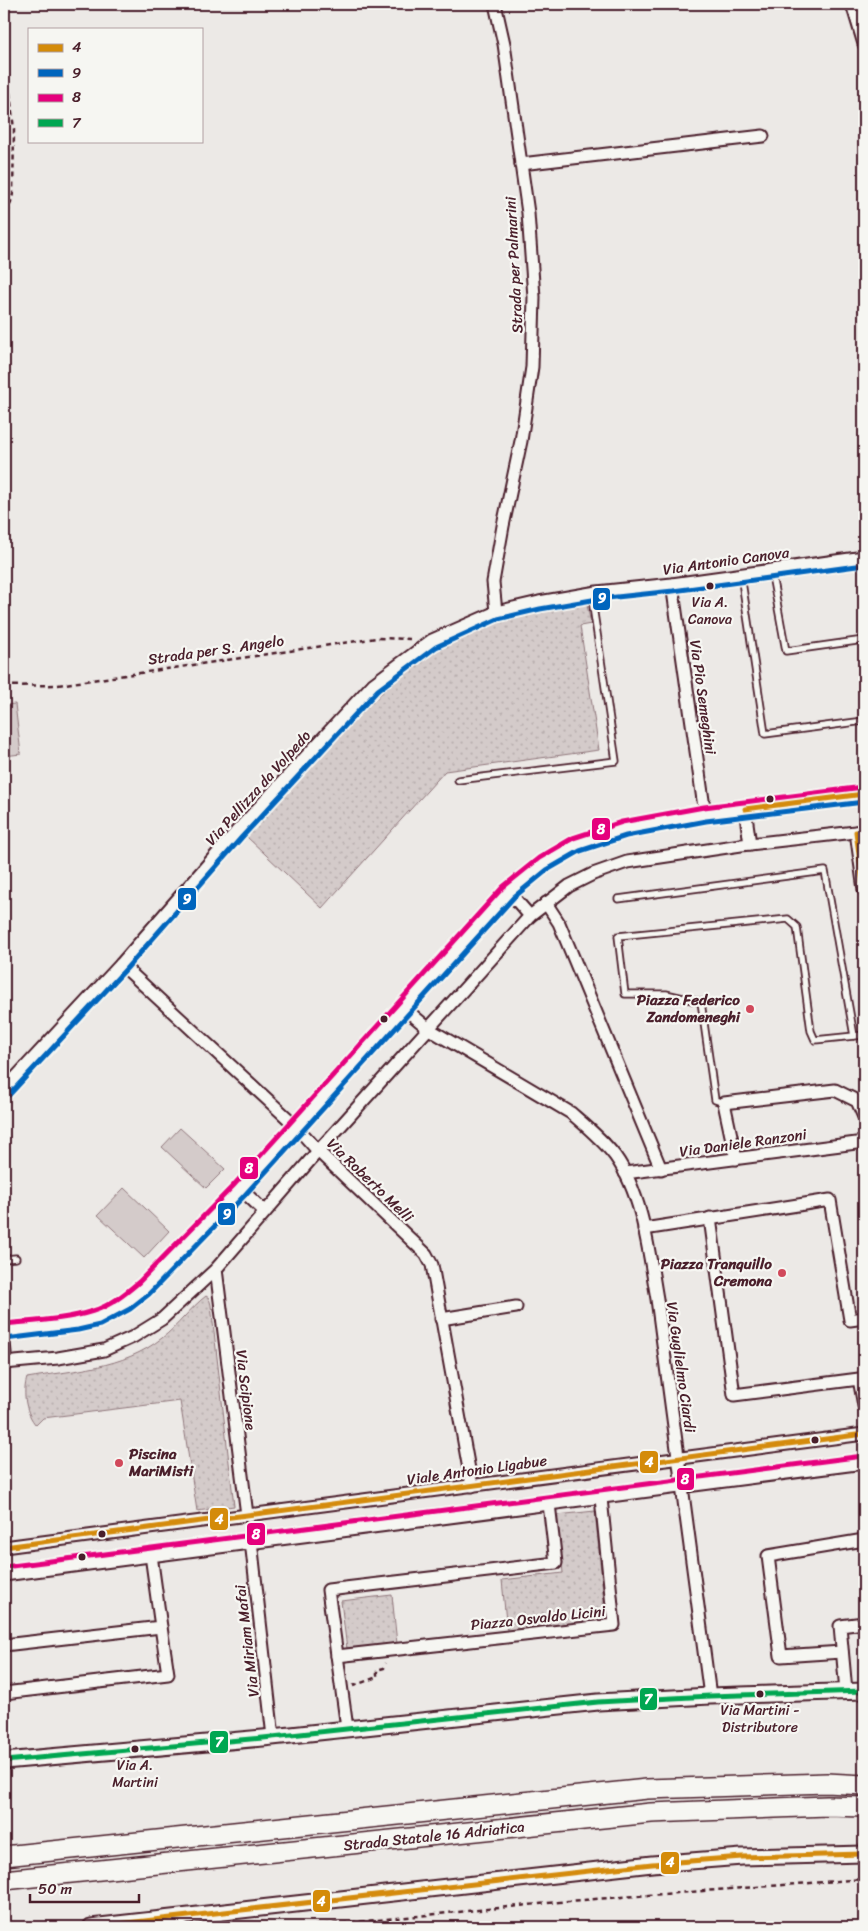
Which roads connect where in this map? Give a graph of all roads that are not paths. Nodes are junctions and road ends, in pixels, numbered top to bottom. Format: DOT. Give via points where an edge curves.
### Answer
graph roads {
  1 [pos="495,4"];
  2 [pos="852,4"];
  3 [pos="864,44"];
  4 [pos="763,136"];
  5 [pos="521,164"];
  6 [pos="864,557"];
  7 [pos="771,570"];
  8 [pos="741,574"];
  9 [pos="672,584"];
  10 [pos="591,593"];
  11 [pos="496,612"];
  12 [pos="864,640"];
  13 [pos="864,721"];
  14 [pos="458,780"];
  15 [pos="864,794"];
  16 [pos="745,809"];
  17 [pos="705,814"];
  18 [pos="860,831"];
  19 [pos="750,844"];
  20 [pos="864,890"];
  21 [pos="509,892"];
  22 [pos="618,899"];
  23 [pos="546,903"];
  24 [pos="530,916"];
  25 [pos="121,964"];
  26 [pos="404,1008"];
  27 [pos="429,1029"];
  28 [pos="864,1035"];
  29 [pos="854,1036"];
  30 [pos="4,1090"];
  31 [pos="724,1103"];
  32 [pos="864,1117"];
  33 [pos="296,1126"];
  34 [pos="864,1142"];
  35 [pos="318,1151"];
  36 [pos="736,1159"];
  37 [pos="661,1169"];
  38 [pos="625,1173"];
  39 [pos="240,1188"];
  40 [pos="265,1212"];
  41 [pos="710,1218"];
  42 [pos="644,1229"];
  43 [pos="16,1258"];
  44 [pos="4,1259"];
  45 [pos="216,1269"];
  46 [pos="516,1307"];
  47 [pos="864,1318"];
  48 [pos="442,1319"];
  49 [pos="4,1332"];
  50 [pos="4,1342"];
  51 [pos="5,1363"];
  52 [pos="864,1406"];
  53 [pos="864,1434"];
  54 [pos="679,1458"];
  55 [pos="864,1463"];
  56 [pos="472,1486"];
  57 [pos="682,1488"];
  58 [pos="601,1498"];
  59 [pos="548,1504"];
  60 [pos="247,1515"];
  61 [pos="864,1540"];
  62 [pos="251,1541"];
  63 [pos="4,1547"];
  64 [pos="152,1555"];
  65 [pos="4,1575"];
  66 [pos="864,1622"];
  67 [pos="161,1627"];
  68 [pos="4,1645"];
  69 [pos="842,1652"];
  70 [pos="337,1656"];
  71 [pos="846,1691"];
  72 [pos="864,1691"];
  73 [pos="4,1693"];
  74 [pos="710,1696"];
  75 [pos="347,1728"];
  76 [pos="274,1737"];
  77 [pos="4,1761"];
  78 [pos="864,1785"];
  79 [pos="864,1807"];
  80 [pos="864,1854"];
  81 [pos="4,1856"];
  82 [pos="4,1880"];
  83 [pos="92,1927"];
  1 -- 5 [label="street, Strada per Palmarini"];
  2 -- 3 [label="street"];
  4 -- 5 [label="street"];
  5 -- 11 [label="street, Strada per Palmarini" via="534,297 532,367 493,582"];
  6 -- 7 [label="street, Via Antonio Canova"];
  7 -- 8 [label="street, Via Antonio Canova"];
  7 -- 12 [label="lane" via="786,651"];
  8 -- 9 [label="street, Via Antonio Canova"];
  8 -- 13 [label="lane" via="765,734"];
  9 -- 10 [label="street, Via Antonio Canova"];
  9 -- 17 [label="street, Via Pio Semeghini"];
  10 -- 11 [label="street, Via Pellizza da Volpedo"];
  10 -- 14 [label="lane" via="616,760"];
  11 -- 25 [label="street, Via Pellizza da Volpedo" via="432,640 373,684 236,832"];
  15 -- 16 [label="street"];
  16 -- 17 [label="street"];
  16 -- 19 [label="street"];
  17 -- 21 [label="street" via="624,829 577,844 543,864"];
  18 -- 19 [label="street"];
  18 -- 20 [label="street"];
  19 -- 23 [label="street" via="627,862 568,886"];
  21 -- 24 [label="street"];
  21 -- 26 [label="street"];
  22 -- 29 [label="lane" via="825,871"];
  23 -- 24 [label="street"];
  23 -- 37 [label="street" via="559,923"];
  24 -- 27 [label="street"];
  25 -- 30 [label="street, Via Pellizza da Volpedo"];
  25 -- 33 [label="street, Via Roberto Melli"];
  26 -- 27 [label="street, Via Guglielmo Ciardi"];
  26 -- 33 [label="street"];
  27 -- 35 [label="street"];
  27 -- 38 [label="street, Via Guglielmo Ciardi" via="571,1113 614,1155"];
  28 -- 29 [label="lane"];
  29 -- 31 [label="lane" via="815,1040 811,1031 797,927 788,919 618,936 625,994 666,994 701,1002 715,1100"];
  31 -- 32 [label="street" via="835,1090 857,1101"];
  31 -- 36 [label="street"];
  33 -- 35 [label="street, Via Roberto Melli"];
  33 -- 39 [label="street"];
  34 -- 36 [label="street, Via Daniele Ranzoni"];
  35 -- 40 [label="street"];
  35 -- 48 [label="street, Via Roberto Melli" via="426,1254 432,1264"];
  36 -- 37 [label="street, Via Daniele Ranzoni"];
  37 -- 38 [label="street, Via Daniele Ranzoni"];
  38 -- 42 [label="street, Via Guglielmo Ciardi"];
  39 -- 40 [label="street"];
  39 -- 49 [label="street" via="126,1303 97,1318 77,1323"];
  40 -- 45 [label="street"];
  41 -- 42 [label="street"];
  41 -- 47 [label="street" via="830,1200 850,1320"];
  41 -- 52 [label="street" via="734,1395 859,1379"];
  42 -- 54 [label="street, Via Guglielmo Ciardi"];
  43 -- 44 [label="lane"];
  45 -- 51 [label="street" via="162,1318 133,1337 104,1350"];
  45 -- 60 [label="street, Via Scipione"];
  46 -- 48 [label="street"];
  48 -- 56 [label="street, Via Roberto Melli"];
  50 -- 51 [label="street"];
  53 -- 54 [label="street, Viale Antonio Ligabue"];
  54 -- 56 [label="street, Viale Antonio Ligabue"];
  54 -- 57 [label="street, Via Guglielmo Ciardi"];
  55 -- 57 [label="street"];
  56 -- 60 [label="street, Viale Antonio Ligabue"];
  57 -- 58 [label="street"];
  57 -- 74 [label="street, Via Guglielmo Ciardi"];
  58 -- 59 [label="street"];
  58 -- 70 [label="street, Piazza Osvaldo Licini" via="614,1625"];
  59 -- 62 [label="street"];
  59 -- 70 [label="street" via="556,1564 328,1590"];
  60 -- 63 [label="street, Viale Antonio Ligabue"];
  61 -- 69 [label="street" via="768,1556 781,1656"];
  62 -- 64 [label="street"];
  62 -- 76 [label="street, Via Miriam Mafai"];
  64 -- 65 [label="street"];
  64 -- 67 [label="street"];
  66 -- 69 [label="street" via="840,1626"];
  67 -- 68 [label="street"];
  67 -- 73 [label="street" via="168,1674"];
  69 -- 71 [label="street"];
  70 -- 75 [label="street"];
  71 -- 72 [label="street"];
  71 -- 74 [label="street"];
  74 -- 75 [label="street" via="598,1702"];
  75 -- 76 [label="street"];
  76 -- 77 [label="street"];
  78 -- 81 [label="highway, Strada Statale 16 Adriatica" via="827,1783 647,1789"];
  79 -- 82 [label="highway, Strada Statale 16 Adriatica" via="650,1813"];
  80 -- 83 [label="street" via="742,1857 652,1864"];
}
